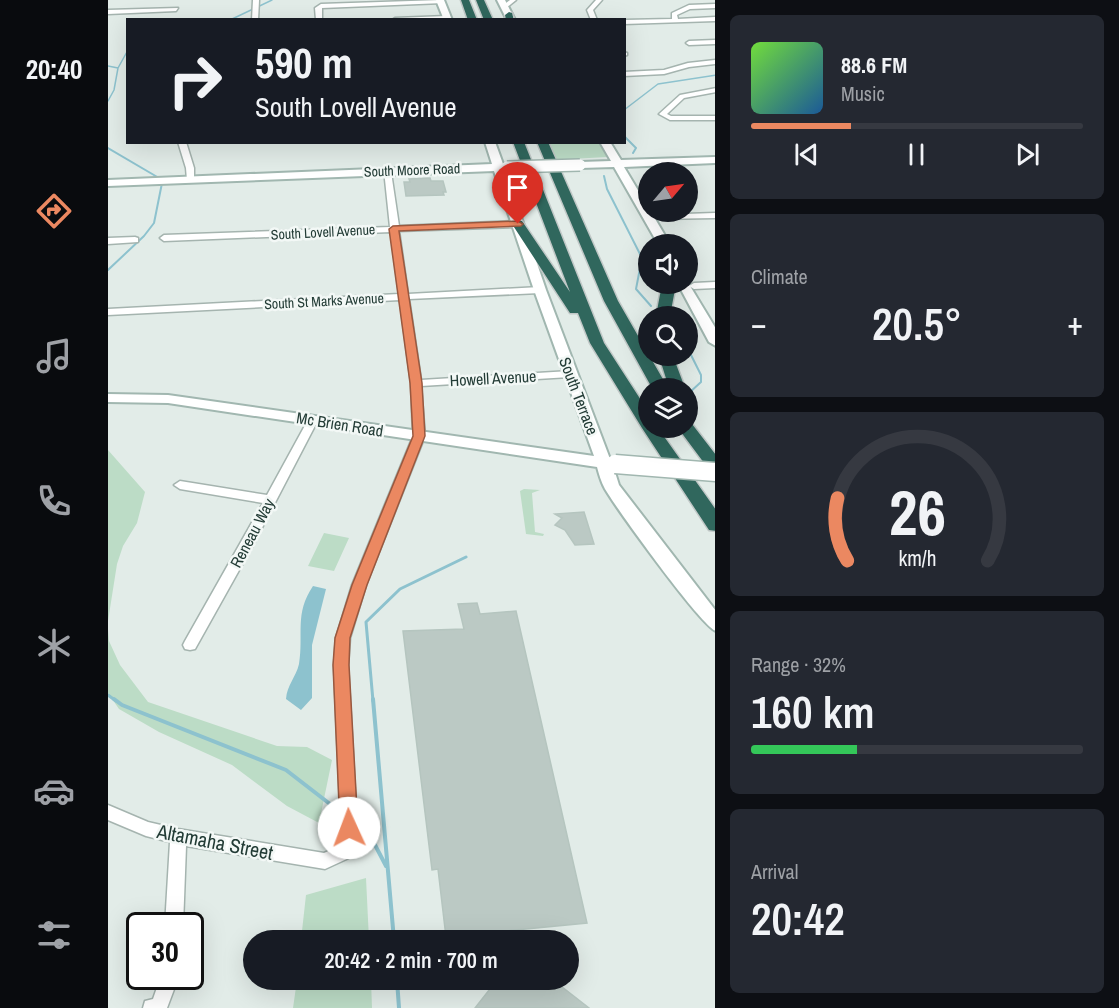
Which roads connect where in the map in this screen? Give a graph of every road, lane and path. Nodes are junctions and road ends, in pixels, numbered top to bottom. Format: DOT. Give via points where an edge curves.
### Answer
graph roads {
  1 [pos="179,0"];
  2 [pos="256,0"];
  3 [pos="465,0"];
  4 [pos="480,0"];
  5 [pos="513,0"];
  6 [pos="599,0"];
  7 [pos="441,1"];
  8 [pos="715,6"];
  9 [pos="176,9"];
  10 [pos="108,12"];
  11 [pos="507,12"];
  12 [pos="174,18"];
  13 [pos="255,18"];
  14 [pos="319,18"];
  15 [pos="448,18"];
  16 [pos="471,18"];
  17 [pos="488,18"];
  18 [pos="593,18"];
  19 [pos="715,20"];
  20 [pos="675,21"];
  21 [pos="626,22"];
  22 [pos="715,42"];
  23 [pos="689,43"];
  24 [pos="715,62"];
  25 [pos="626,74"];
  26 [pos="715,90"];
  27 [pos="715,118"];
  28 [pos="183,144"];
  29 [pos="491,144"];
  30 [pos="519,144"];
  31 [pos="543,144"];
  32 [pos="606,144"];
  33 [pos="715,160"];
  34 [pos="617,164"];
  35 [pos="502,167"];
  36 [pos="387,172"];
  37 [pos="191,180"];
  38 [pos="108,183"];
  39 [pos="715,215"];
  40 [pos="698,216"];
  41 [pos="518,224"];
  42 [pos="393,229"];
  43 [pos="658,234"];
  44 [pos="164,238"];
  45 [pos="135,240"];
  46 [pos="108,241"];
  47 [pos="698,285"];
  48 [pos="715,285"];
  49 [pos="540,290"];
  50 [pos="693,294"];
  51 [pos="404,297"];
  52 [pos="108,312"];
  53 [pos="715,340"];
  54 [pos="597,342"];
  55 [pos="570,374"];
  56 [pos="654,378"];
  57 [pos="416,383"];
  58 [pos="108,398"];
  59 [pos="638,408"];
  60 [pos="313,420"];
  61 [pos="419,436"];
  62 [pos="657,438"];
  63 [pos="695,438"];
  64 [pos="610,464"];
  65 [pos="715,466"];
  66 [pos="715,472"];
  67 [pos="180,485"];
  68 [pos="270,500"];
  69 [pos="715,524"];
  70 [pos="715,623"];
  71 [pos="190,645"];
  72 [pos="108,812"];
  73 [pos="178,837"];
  74 [pos="175,912"];
  75 [pos="165,990"];
  76 [pos="152,1008"];
  1 -- 9 [label="street"];
  2 -- 13 [label="street"];
  3 -- 16 [label="highway"];
  4 -- 17 [label="highway"];
  5 -- 11 [label="street"];
  6 -- 18 [label="street" via="591,10"];
  7 -- 14 [label="street" via="321,6"];
  7 -- 15 [label="street"];
  8 -- 20 [label="street" via="689,7 674,14"];
  9 -- 10 [label="street"];
  9 -- 12 [label="street"];
  19 -- 20 [label="street"];
  20 -- 21 [label="street"];
  22 -- 23 [label="street"];
  24 -- 25 [label="street" via="688,64 664,72"];
  26 -- 27 [label="street" via="682,96 662,114 670,118"];
  28 -- 37 [label="street"];
  29 -- 35 [label="street, South Terrace"];
  30 -- 54 [label="highway"];
  31 -- 56 [label="highway" via="611,301"];
  32 -- 34 [label="street"];
  33 -- 34 [label="street, South Moore Road"];
  34 -- 35 [label="street, South Moore Road, bridge"];
  34 -- 43 [label="street"];
  35 -- 36 [label="street, South Moore Road"];
  35 -- 41 [label="street, South Terrace"];
  36 -- 37 [label="street, South Moore Road"];
  36 -- 42 [label="street"];
  37 -- 38 [label="street, South Moore Road"];
  39 -- 40 [label="street"];
  41 -- 42 [label="street, South Lovell Avenue"];
  41 -- 49 [label="street, South Terrace"];
  41 -- 54 [label="highway"];
  42 -- 44 [label="street, South Lovell Avenue"];
  42 -- 51 [label="street"];
  45 -- 46 [label="street"];
  47 -- 48 [label="street"];
  49 -- 51 [label="street, South St Marks Avenue"];
  49 -- 55 [label="street, South Terrace"];
  50 -- 53 [label="street"];
  51 -- 52 [label="street, South St Marks Avenue"];
  51 -- 57 [label="street"];
  54 -- 59 [label="highway"];
  55 -- 57 [label="street, Howell Avenue"];
  55 -- 64 [label="street, South Terrace"];
  57 -- 61 [label="street"];
  58 -- 60 [label="street, Mc Brien Road" via="168,399"];
  60 -- 61 [label="street, Mc Brien Road"];
  60 -- 68 [label="street, Reneau Way"];
  61 -- 64 [label="street, Mc Brien Road"];
  61 -- 73 [label="street, Altamaha Street" via="342,638 349,828 345,852 325,861"];
  62 -- 69 [label="highway"];
  63 -- 65 [label="highway"];
  64 -- 66 [label="street, Mc Brien Road, bridge"];
  64 -- 70 [label="street, South Terrace" via="611,486"];
  67 -- 68 [label="street"];
  68 -- 71 [label="street, Reneau Way"];
  72 -- 73 [label="street, Altamaha Street" via="146,829"];
  73 -- 74 [label="street"];
  75 -- 76 [label="street" via="159,1006"];
}
